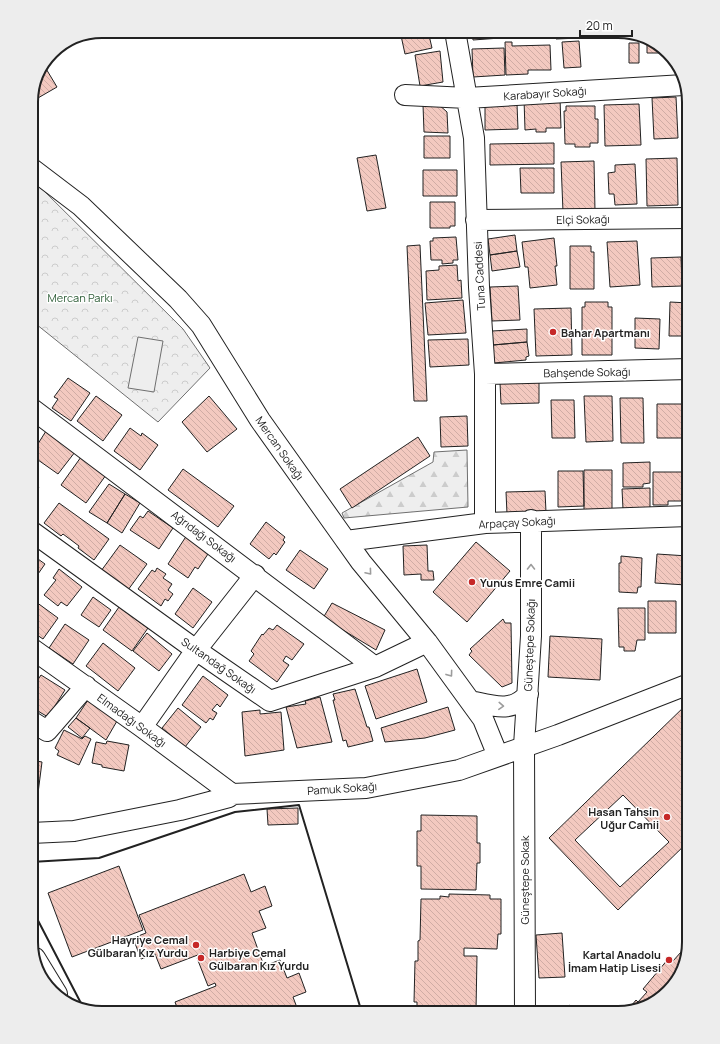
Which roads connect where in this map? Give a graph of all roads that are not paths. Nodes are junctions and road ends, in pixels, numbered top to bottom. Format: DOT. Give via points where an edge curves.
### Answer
graph roads {
  1 [pos="456,38"];
  2 [pos="680,85"];
  3 [pos="405,95"];
  4 [pos="467,98"];
  5 [pos="38,173"];
  6 [pos="682,218"];
  7 [pos="476,220"];
  8 [pos="682,369"];
  9 [pos="485,374"];
  10 [pos="38,413"];
  11 [pos="682,516"];
  12 [pos="532,520"];
  13 [pos="485,523"];
  14 [pos="38,536"];
  15 [pos="346,541"];
  16 [pos="255,575"];
  17 [pos="427,642"];
  18 [pos="196,650"];
  19 [pos="38,653"];
  20 [pos="375,667"];
  21 [pos="86,686"];
  22 [pos="682,687"];
  23 [pos="528,694"];
  24 [pos="470,701"];
  25 [pos="38,725"];
  26 [pos="142,727"];
  27 [pos="524,746"];
  28 [pos="498,756"];
  29 [pos="232,794"];
  30 [pos="38,833"];
  31 [pos="525,1006"];
  1 -- 4 [label="street, Tuna Caddesi"];
  2 -- 4 [label="street, Karabayır Sokağı"];
  3 -- 4 [label="street, Karabayır Sokağı"];
  4 -- 7 [label="street, Tuna Caddesi" via="474,138"];
  5 -- 15 [label="street, Mercan Sokağı" via="82,206 178,299 201,325 260,420"];
  6 -- 7 [label="street, Elçi Sokağı"];
  7 -- 9 [label="street, Tuna Caddesi"];
  8 -- 9 [label="street, Bahşende Sokağı"];
  9 -- 13 [label="street, Tuna Caddesi"];
  10 -- 16 [label="street, Ağrıdağı Sokağı"];
  11 -- 12 [label="street, Arpaçay Sokağı"];
  12 -- 13 [label="street, Arpaçay Sokağı"];
  23 -- 12 [label="street, Güneştepe Sokağı, one-way"];
  13 -- 15 [label="street, Arpaçay Sokağı"];
  14 -- 18 [label="street, Sultandağ Sokağı"];
  15 -- 17 [label="street, Mercan Sokağı, one-way"];
  16 -- 18 [label="street"];
  16 -- 20 [label="street, Ağrıdağı Sokağı"];
  17 -- 20 [label="street, Sultandağ Sokağı"];
  17 -- 24 [label="street, Mercan Sokağı, one-way"];
  18 -- 20 [label="street, Sultandağ Sokağı" via="270,700"];
  18 -- 26 [label="street"];
  19 -- 21 [label="street, Elmadağı Sokağı"];
  21 -- 25 [label="street" via="47,731"];
  21 -- 26 [label="street, Elmadağı Sokağı"];
  22 -- 27 [label="street, Pamuk Sokağı"];
  24 -- 23 [label="street, one-way" via="504,707 515,706"];
  23 -- 27 [label="street, Güneştepe Sokağı"];
  24 -- 28 [label="street, Mercan Sokağı" via="483,719"];
  26 -- 29 [label="street, Elmadağı Sokağı"];
  27 -- 28 [label="street, Pamuk Sokağı"];
  27 -- 31 [label="street, Güneştepe Sokak"];
  28 -- 29 [label="street, Pamuk Sokağı" via="459,770 366,788"];
  29 -- 30 [label="street, Pamuk Sokağı" via="180,810 74,831"];
}
